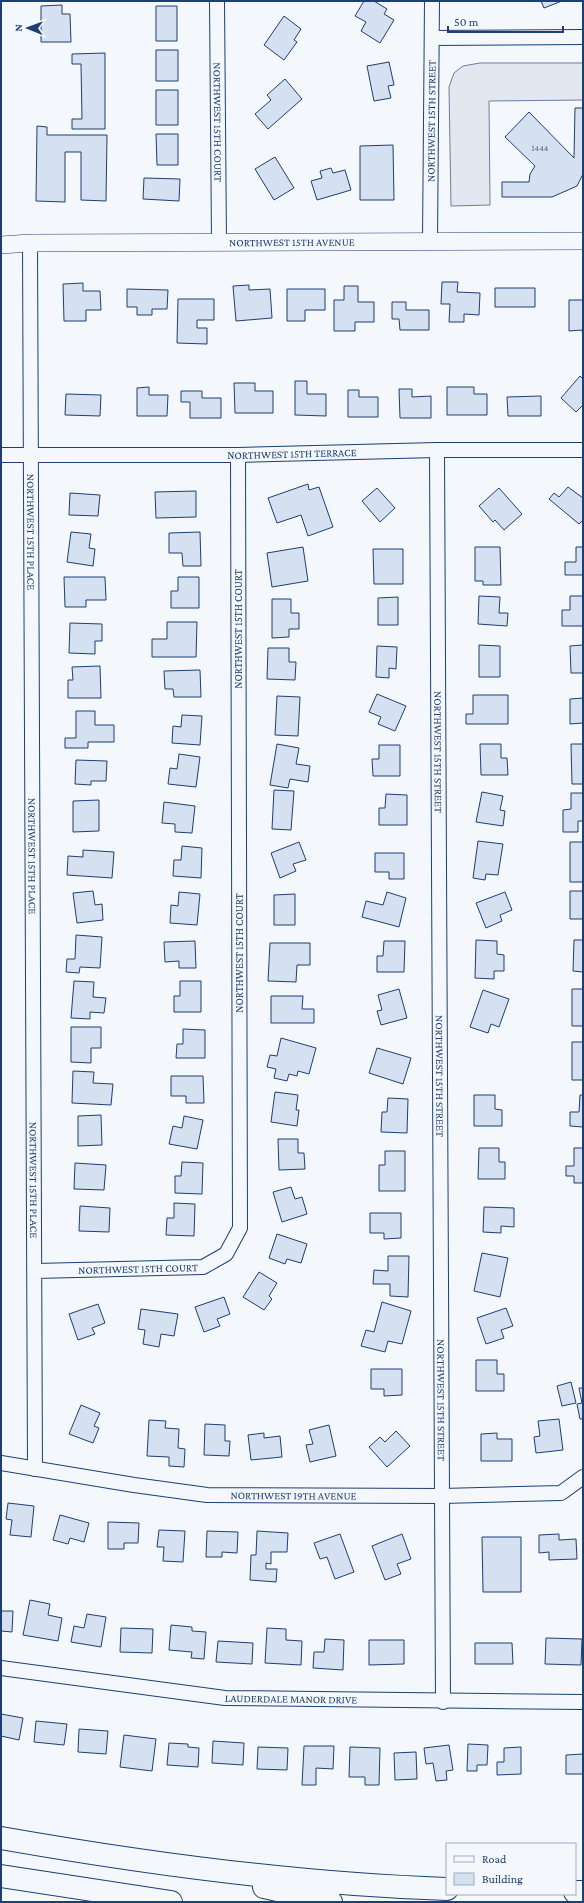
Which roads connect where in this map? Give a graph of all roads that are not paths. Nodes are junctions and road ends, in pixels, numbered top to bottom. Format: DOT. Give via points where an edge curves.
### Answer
graph roads {
  1 [pos="217,1"];
  2 [pos="432,1"];
  3 [pos="583,37"];
  4 [pos="432,38"];
  5 [pos="583,240"];
  6 [pos="430,241"];
  7 [pos="218,242"];
  8 [pos="30,243"];
  9 [pos="1,245"];
  10 [pos="437,450"];
  11 [pos="583,450"];
  12 [pos="1,455"];
  13 [pos="31,455"];
  14 [pos="238,455"];
  15 [pos="35,1271"];
  16 [pos="1,1463"];
  17 [pos="35,1469"];
  18 [pos="583,1477"];
  19 [pos="442,1496"];
  20 [pos="1,1668"];
  21 [pos="444,1702"];
  22 [pos="583,1702"];
  23 [pos="1,1838"];
  24 [pos="159,1864"];
  25 [pos="1,1876"];
  26 [pos="446,1889"];
  27 [pos="171,1902"];
  28 [pos="330,1902"];
  1 -- 7 [label="street, NORTHWEST 15TH COURT"];
  2 -- 4 [label="street, NORTHWEST 15TH STREET"];
  3 -- 4 [label="street"];
  4 -- 6 [label="street, NORTHWEST 15TH STREET"];
  5 -- 6 [label="street, NORTHWEST 15TH AVENUE"];
  6 -- 7 [label="street, NORTHWEST 15TH AVENUE"];
  7 -- 8 [label="street, NORTHWEST 15TH AVENUE"];
  8 -- 9 [label="street, NORTHWEST 15TH AVENUE"];
  8 -- 13 [label="street, NORTHWEST 15TH PLACE"];
  10 -- 11 [label="street, NORTHWEST 15TH TERRACE"];
  10 -- 14 [label="street, NORTHWEST 15TH TERRACE"];
  10 -- 19 [label="street, NORTHWEST 15TH STREET"];
  12 -- 13 [label="street, NORTHWEST 15TH TERRACE"];
  13 -- 14 [label="street, NORTHWEST 15TH TERRACE"];
  13 -- 15 [label="street, NORTHWEST 15TH PLACE"];
  14 -- 15 [label="street, NORTHWEST 15TH COURT" via="240,1228 226,1254 203,1267"];
  15 -- 17 [label="street, NORTHWEST 15TH PLACE"];
  16 -- 17 [label="street, NORTHWEST 19TH AVENUE"];
  17 -- 19 [label="street, NORTHWEST 19TH AVENUE" via="207,1495"];
  18 -- 19 [label="street, NORTHWEST 19TH AVENUE" via="561,1493"];
  19 -- 21 [label="street, NORTHWEST 15TH STREET"];
  20 -- 21 [label="street, LAUDERDALE MANOR DRIVE" via="224,1698"];
  21 -- 22 [label="street, LAUDERDALE MANOR DRIVE"];
  23 -- 24 [label="highway"];
  24 -- 26 [label="highway" via="327,1881"];
  24 -- 28 [label="highway"];
  25 -- 27 [label="highway"];
}
